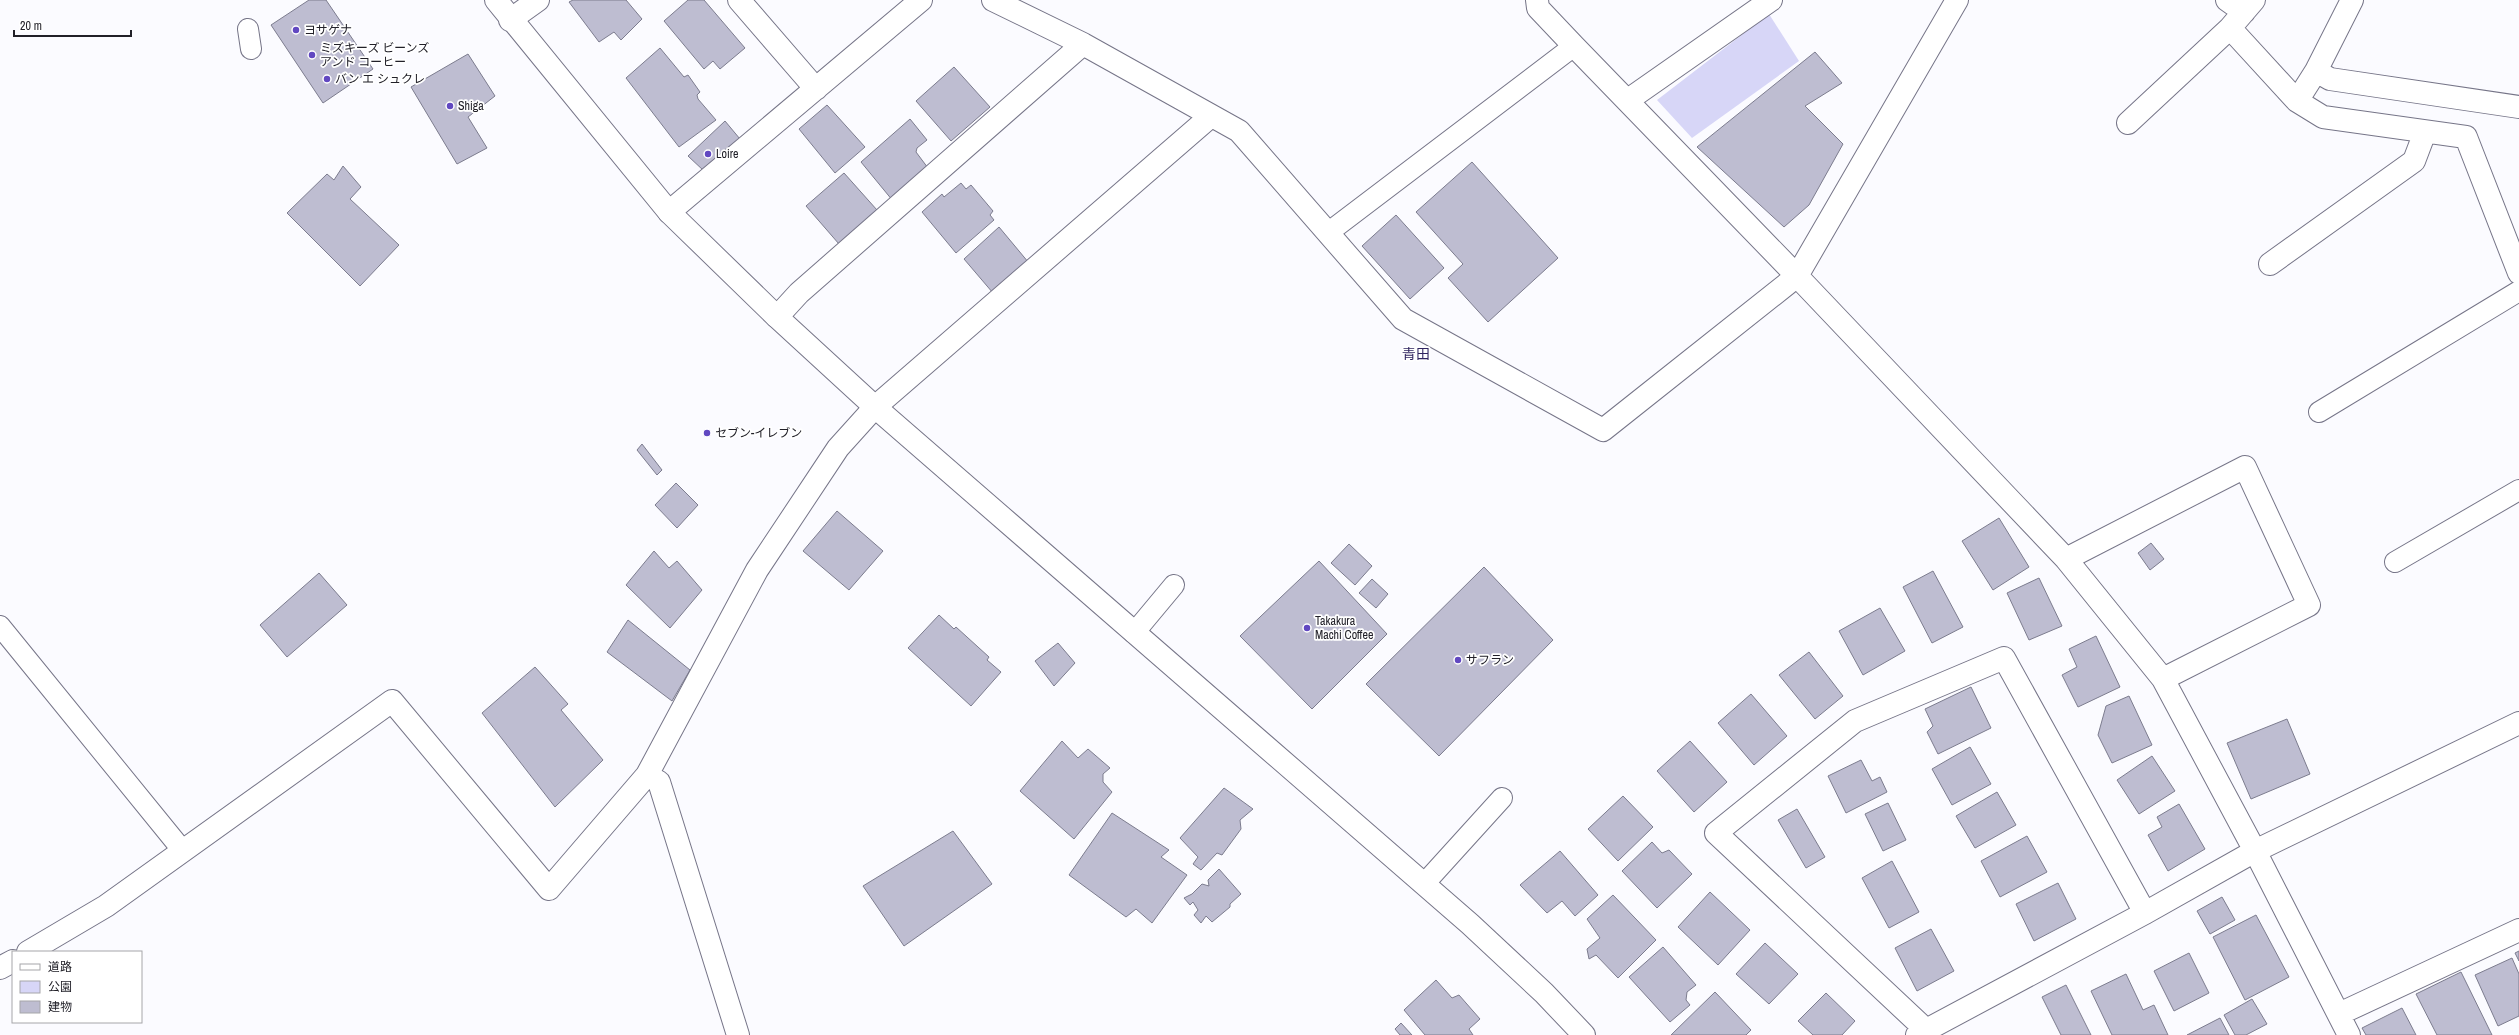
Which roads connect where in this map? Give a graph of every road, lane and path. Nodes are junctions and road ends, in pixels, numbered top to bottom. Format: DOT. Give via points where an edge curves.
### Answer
graph roads {
  1 [pos="496,0"];
  2 [pos="538,0"];
  3 [pos="739,0"];
  4 [pos="921,0"];
  5 [pos="993,0"];
  6 [pos="1537,0"];
  7 [pos="1771,0"];
  8 [pos="1957,0"];
  9 [pos="2352,0"];
  10 [pos="2239,10"];
  11 [pos="510,20"];
  12 [pos="248,29"];
  13 [pos="1084,44"];
  14 [pos="1574,46"];
  15 [pos="251,49"];
  16 [pos="2316,71"];
  17 [pos="816,90"];
  18 [pos="1628,100"];
  19 [pos="2297,101"];
  20 [pos="2519,107"];
  21 [pos="1211,116"];
  22 [pos="2128,123"];
  23 [pos="2425,132"];
  24 [pos="669,212"];
  25 [pos="1329,232"];
  26 [pos="2270,264"];
  27 [pos="2519,273"];
  28 [pos="1797,276"];
  29 [pos="2519,291"];
  30 [pos="777,317"];
  31 [pos="875,407"];
  32 [pos="2319,412"];
  33 [pos="2519,490"];
  34 [pos="2066,559"];
  35 [pos="2395,562"];
  36 [pos="1174,585"];
  37 [pos="0,626"];
  38 [pos="1134,633"];
  39 [pos="2163,679"];
  40 [pos="2519,723"];
  41 [pos="647,775"];
  42 [pos="1502,798"];
  43 [pos="183,851"];
  44 [pos="2255,851"];
  45 [pos="1424,884"];
  46 [pos="2145,913"];
  47 [pos="2519,930"];
  48 [pos="30,951"];
  49 [pos="12,962"];
  50 [pos="0,968"];
  51 [pos="2339,1014"];
  52 [pos="1922,1032"];
  53 [pos="738,1035"];
  54 [pos="1584,1035"];
  55 [pos="2349,1035"];
  1 -- 11 [label="street"];
  2 -- 11 [label="street"];
  3 -- 17 [label="street"];
  4 -- 17 [label="street"];
  5 -- 13 [label="street"];
  6 -- 14 [label="street" via="1538,8"];
  7 -- 18 [label="street"];
  8 -- 28 [label="street"];
  9 -- 16 [label="street"];
  10 -- 19 [label="street"];
  10 -- 22 [label="street"];
  11 -- 24 [label="street"];
  12 -- 15 [label="lane"];
  13 -- 21 [label="street"];
  13 -- 30 [label="street" via="799,293"];
  14 -- 18 [label="street"];
  14 -- 25 [label="lane"];
  16 -- 19 [label="street"];
  16 -- 20 [label="street" via="2330,79"];
  17 -- 24 [label="street"];
  18 -- 28 [label="street"];
  19 -- 23 [label="street" via="2323,118"];
  21 -- 25 [label="street" via="1239,131"];
  21 -- 31 [label="street"];
  23 -- 26 [label="street" via="2414,161"];
  23 -- 27 [label="street" via="2466,137"];
  24 -- 30 [label="street"];
  25 -- 28 [label="street" via="1403,319 1603,430"];
  28 -- 34 [label="street"];
  29 -- 32 [label="lane"];
  30 -- 31 [label="street"];
  31 -- 38 [label="street"];
  31 -- 41 [label="street" via="838,448 757,570"];
  33 -- 35 [label="lane"];
  34 -- 39 [label="street"];
  34 -- 39 [label="street" via="2246,466 2309,605"];
  36 -- 38 [label="lane"];
  37 -- 43 [label="lane"];
  38 -- 45 [label="street"];
  39 -- 44 [label="street"];
  40 -- 44 [label="street"];
  41 -- 43 [label="street" via="549,889 392,701"];
  41 -- 53 [label="street" via="659,782"];
  42 -- 45 [label="lane"];
  43 -- 48 [label="street" via="106,906"];
  44 -- 46 [label="street"];
  44 -- 51 [label="street"];
  45 -- 54 [label="street" via="1544,993"];
  46 -- 52 [label="street"];
  46 -- 52 [label="street" via="2004,658 1856,721 1716,833"];
  47 -- 51 [label="street"];
  49 -- 50 [label="street"];
  51 -- 55 [label="street"];
}
